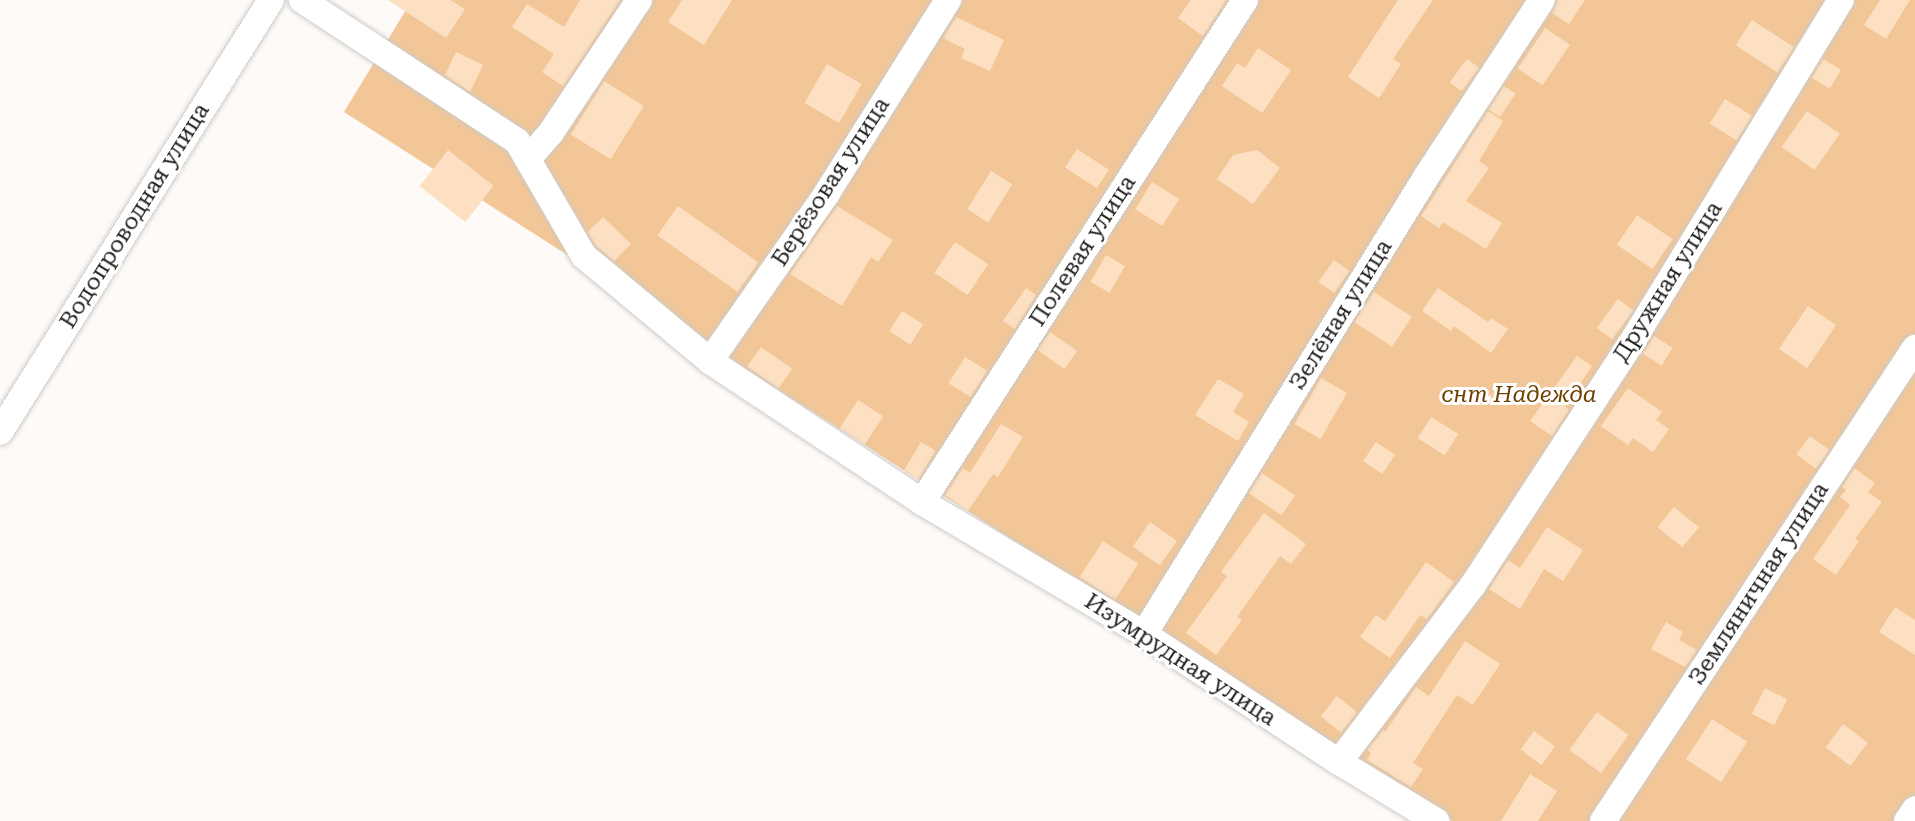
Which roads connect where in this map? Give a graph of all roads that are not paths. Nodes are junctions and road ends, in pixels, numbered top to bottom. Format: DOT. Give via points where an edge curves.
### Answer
graph roads {
  1 [pos="271,0"];
  2 [pos="302,0"];
  3 [pos="639,0"];
  4 [pos="948,0"];
  5 [pos="1245,0"];
  6 [pos="1542,0"];
  7 [pos="1842,0"];
  8 [pos="528,159"];
  9 [pos="1915,348"];
  10 [pos="710,361"];
  11 [pos="0,432"];
  12 [pos="922,502"];
  13 [pos="1144,634"];
  14 [pos="1339,762"];
  15 [pos="1915,809"];
  16 [pos="1436,821"];
  17 [pos="1603,821"];
  18 [pos="1907,821"];
  1 -- 11 [label="street, Водопроводная улица"];
  2 -- 8 [label="street, Изумрудная улица" via="517,141"];
  3 -- 8 [label="street" via="550,134"];
  4 -- 10 [label="street, Берёзовая улица" via="827,193"];
  5 -- 12 [label="street, Полевая улица"];
  6 -- 13 [label="street, Зелёная улица" via="1428,174"];
  7 -- 14 [label="street, Дружная улица" via="1632,342 1474,585"];
  8 -- 10 [label="street, Изумрудная улица" via="584,256"];
  9 -- 17 [label="street, Земляничная улица"];
  10 -- 12 [label="street, Изумрудная улица"];
  12 -- 13 [label="street, Изумрудная улица"];
  13 -- 14 [label="street, Изумрудная улица"];
  14 -- 16 [label="street, Изумрудная улица"];
  15 -- 18 [label="street"];
}
